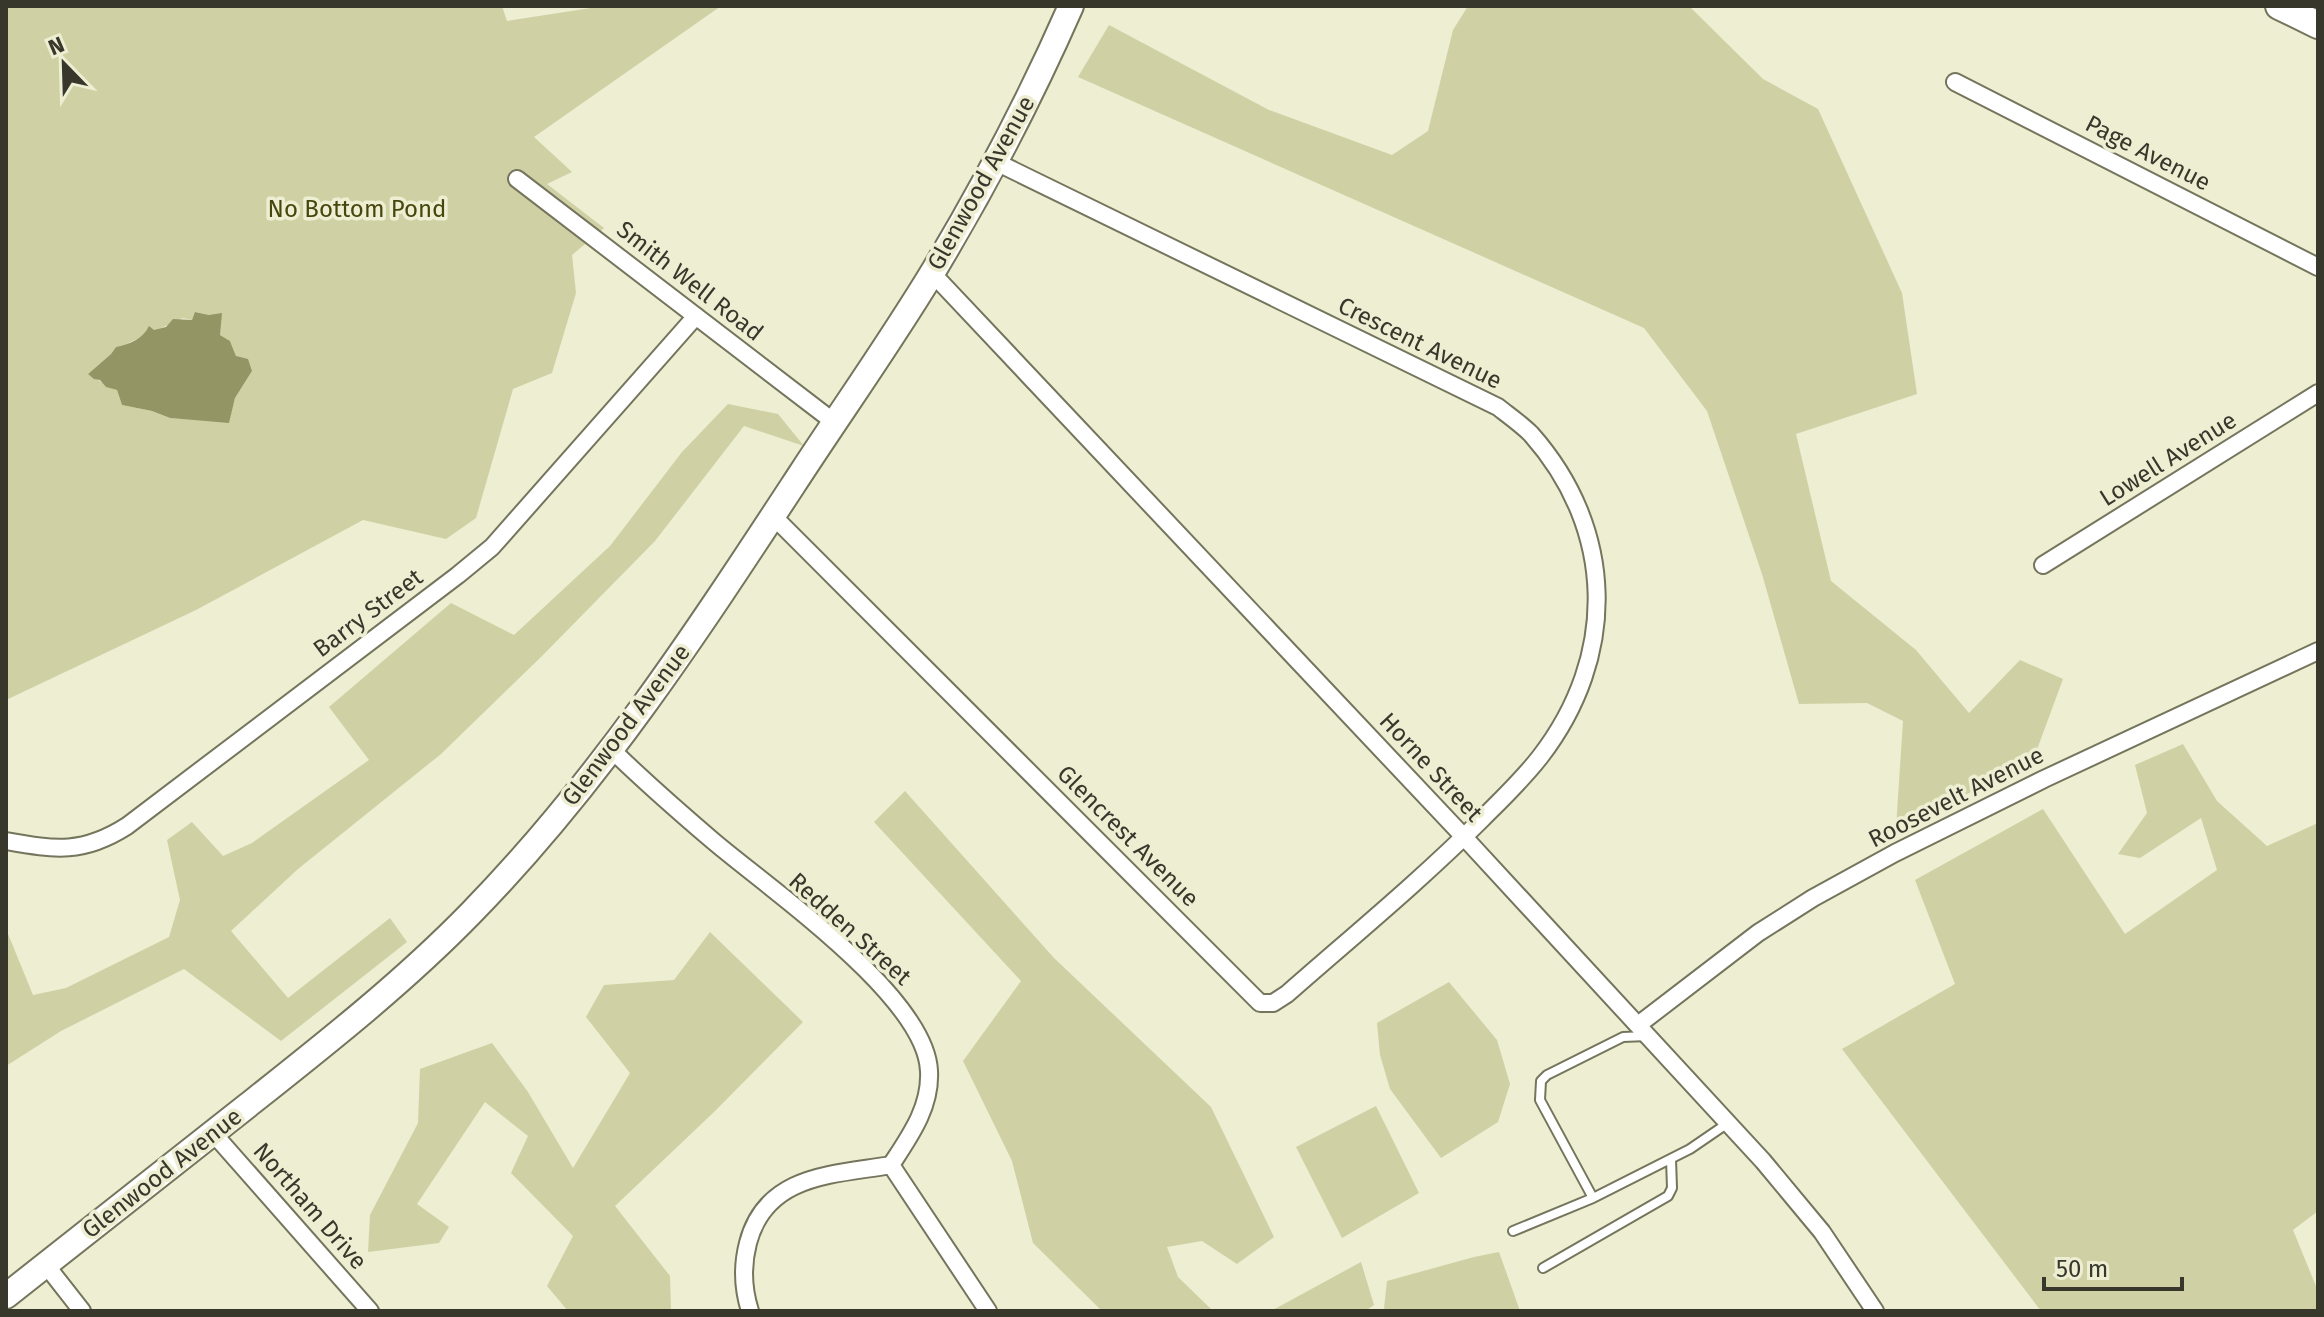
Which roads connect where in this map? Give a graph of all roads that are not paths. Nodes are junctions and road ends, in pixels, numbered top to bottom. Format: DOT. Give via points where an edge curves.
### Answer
graph roads {
  1 [pos="1071,6"];
  2 [pos="2279,6"];
  3 [pos="2318,25"];
  4 [pos="1955,82"];
  5 [pos="996,162"];
  6 [pos="517,179"];
  7 [pos="2318,267"];
  8 [pos="932,273"];
  9 [pos="696,316"];
  10 [pos="2318,393"];
  11 [pos="834,422"];
  12 [pos="773,516"];
  13 [pos="2043,565"];
  14 [pos="2318,651"];
  15 [pos="612,750"];
  16 [pos="1464,837"];
  17 [pos="6,841"];
  18 [pos="1643,1030"];
  19 [pos="1728,1123"];
  20 [pos="213,1133"];
  21 [pos="1671,1159"];
  22 [pos="891,1165"];
  23 [pos="1593,1198"];
  24 [pos="1513,1231"];
  25 [pos="46,1265"];
  26 [pos="1543,1268"];
  27 [pos="6,1296"];
  28 [pos="82,1311"];
  29 [pos="370,1311"];
  30 [pos="750,1311"];
  31 [pos="988,1311"];
  32 [pos="1875,1311"];
  1 -- 5 [label="street, Glenwood Avenue"];
  2 -- 3 [label="main road"];
  4 -- 7 [label="street, Page Avenue"];
  5 -- 8 [label="street, Glenwood Avenue"];
  5 -- 16 [label="street, Crescent Avenue" via="1498,407 1530,433 1558,471 1580,510 1594,553 1598,598 1593,642 1581,685 1541,756"];
  6 -- 9 [label="street, Smith Well Road"];
  8 -- 11 [label="street, Glenwood Avenue"];
  8 -- 16 [label="street, Horne Street"];
  9 -- 11 [label="street, Smith Well Road"];
  9 -- 17 [label="street, Barry Street" via="492,547 433,594 108,838 66,849"];
  10 -- 13 [label="street, Lowell Avenue"];
  11 -- 12 [label="street, Glenwood Avenue"];
  12 -- 15 [label="street, Glenwood Avenue"];
  12 -- 16 [label="street, Glencrest Avenue" via="1260,1003 1273,1003 1287,994"];
  14 -- 18 [label="street, Roosevelt Avenue" via="2044,779 1813,898 1758,933"];
  15 -- 20 [label="street, Glenwood Avenue" via="443,941"];
  15 -- 22 [label="street, Redden Street" via="876,979 904,1012 925,1049 928,1091 923,1112"];
  16 -- 18 [label="street, Horne Street"];
  18 -- 19 [label="street, Horne Street"];
  18 -- 23 [label="lane" via="1541,1081 1540,1100"];
  19 -- 21 [label="lane"];
  19 -- 32 [label="street, Horne Street" via="1822,1232"];
  20 -- 25 [label="street, Glenwood Avenue"];
  20 -- 29 [label="street, Northam Drive"];
  21 -- 23 [label="lane"];
  21 -- 26 [label="lane" via="1668,1196"];
  22 -- 30 [label="street" via="813,1178 775,1198 761,1214 744,1260"];
  22 -- 31 [label="street"];
  23 -- 24 [label="lane"];
  25 -- 27 [label="street, Glenwood Avenue"];
  25 -- 28 [label="street"];
}
